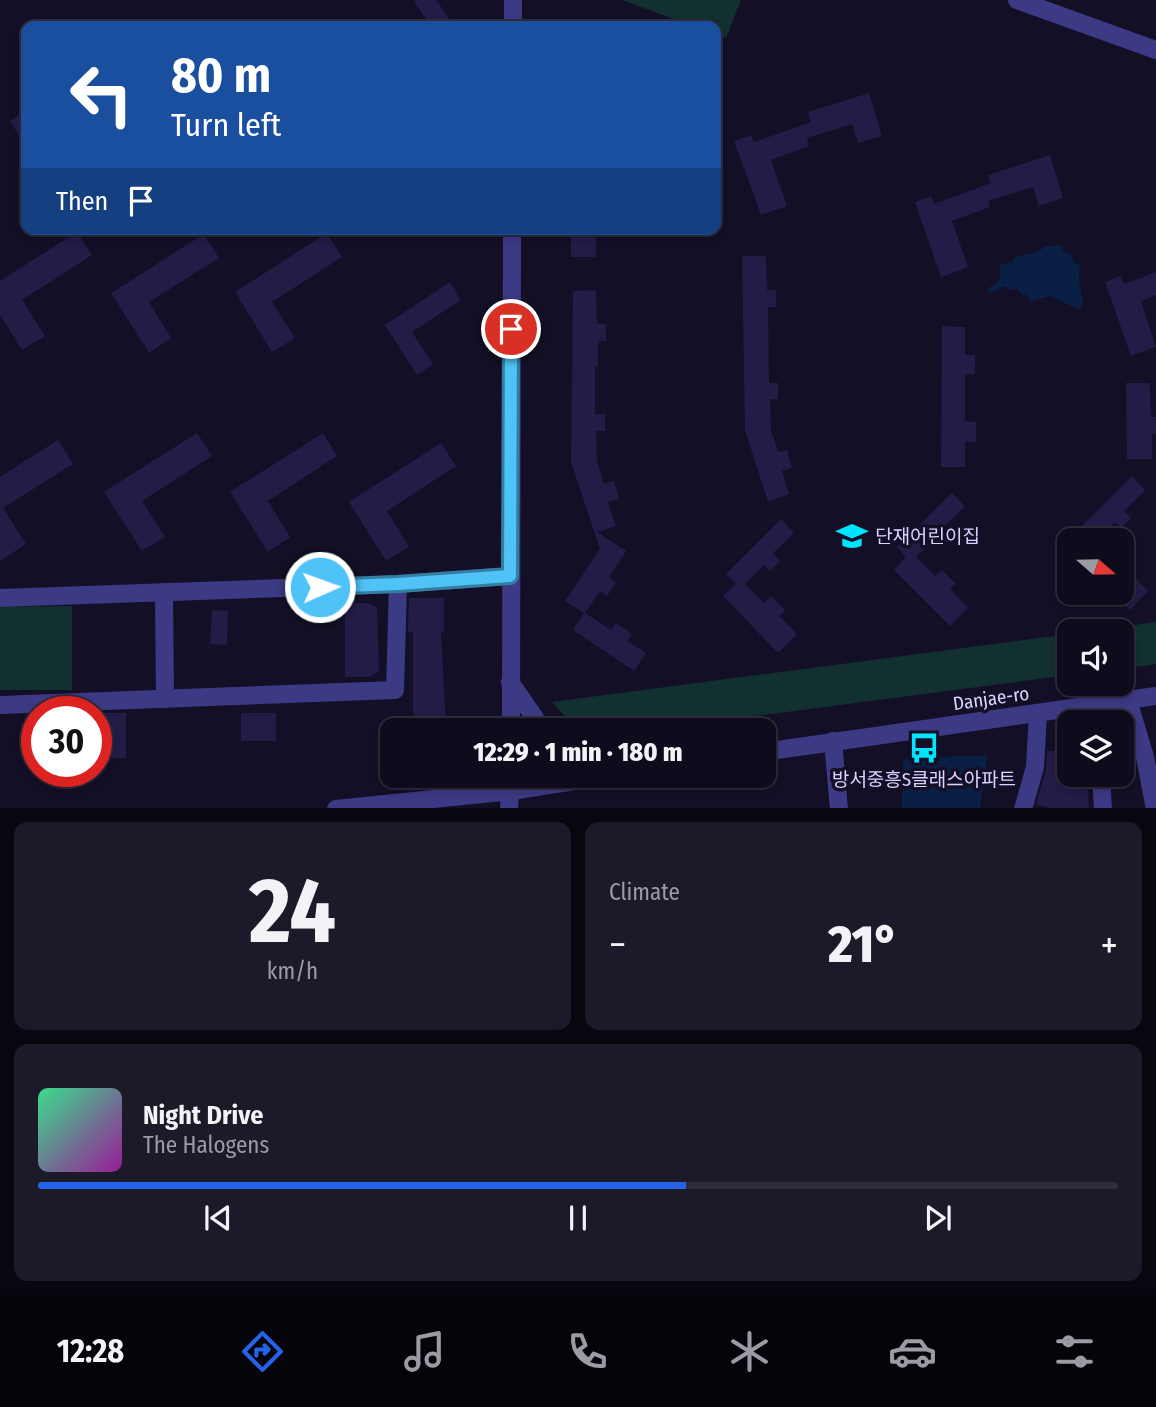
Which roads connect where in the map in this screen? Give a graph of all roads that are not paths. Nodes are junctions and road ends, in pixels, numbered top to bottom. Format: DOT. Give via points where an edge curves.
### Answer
graph roads {
  1 [pos="513,0"];
  2 [pos="1017,0"];
  3 [pos="513,21"];
  4 [pos="1156,50"];
  5 [pos="512,235"];
  6 [pos="510,576"];
  7 [pos="398,584"];
  8 [pos="164,592"];
  9 [pos="0,598"];
  10 [pos="510,682"];
  11 [pos="1156,696"];
  12 [pos="165,699"];
  13 [pos="1128,700"];
  14 [pos="0,705"];
  15 [pos="1038,713"];
  16 [pos="510,718"];
  17 [pos="535,718"];
  18 [pos="833,741"];
  19 [pos="776,750"];
  20 [pos="1102,787"];
  21 [pos="534,788"];
  22 [pos="510,792"];
  23 [pos="431,804"];
  24 [pos="336,808"];
  25 [pos="839,808"];
  26 [pos="1023,808"];
  27 [pos="1103,808"];
  28 [pos="1155,808"];
  1 -- 3 [label="street"];
  2 -- 4 [label="street"];
  5 -- 6 [label="street"];
  6 -- 7 [label="street"];
  6 -- 10 [label="street"];
  7 -- 8 [label="street"];
  7 -- 12 [label="street" via="395,690"];
  8 -- 9 [label="street"];
  8 -- 12 [label="street"];
  10 -- 16 [label="street"];
  10 -- 17 [label="street"];
  11 -- 13 [label="street, Danjae-ro"];
  12 -- 14 [label="street"];
  13 -- 15 [label="street, Danjae-ro"];
  13 -- 28 [label="street"];
  15 -- 18 [label="street, Danjae-ro"];
  15 -- 26 [label="street" via="1035,767"];
  18 -- 19 [label="street, Danjae-ro"];
  18 -- 25 [label="street"];
  20 -- 27 [label="street"];
  21 -- 22 [label="street"];
  22 -- 23 [label="street"];
  23 -- 24 [label="street"];
}
